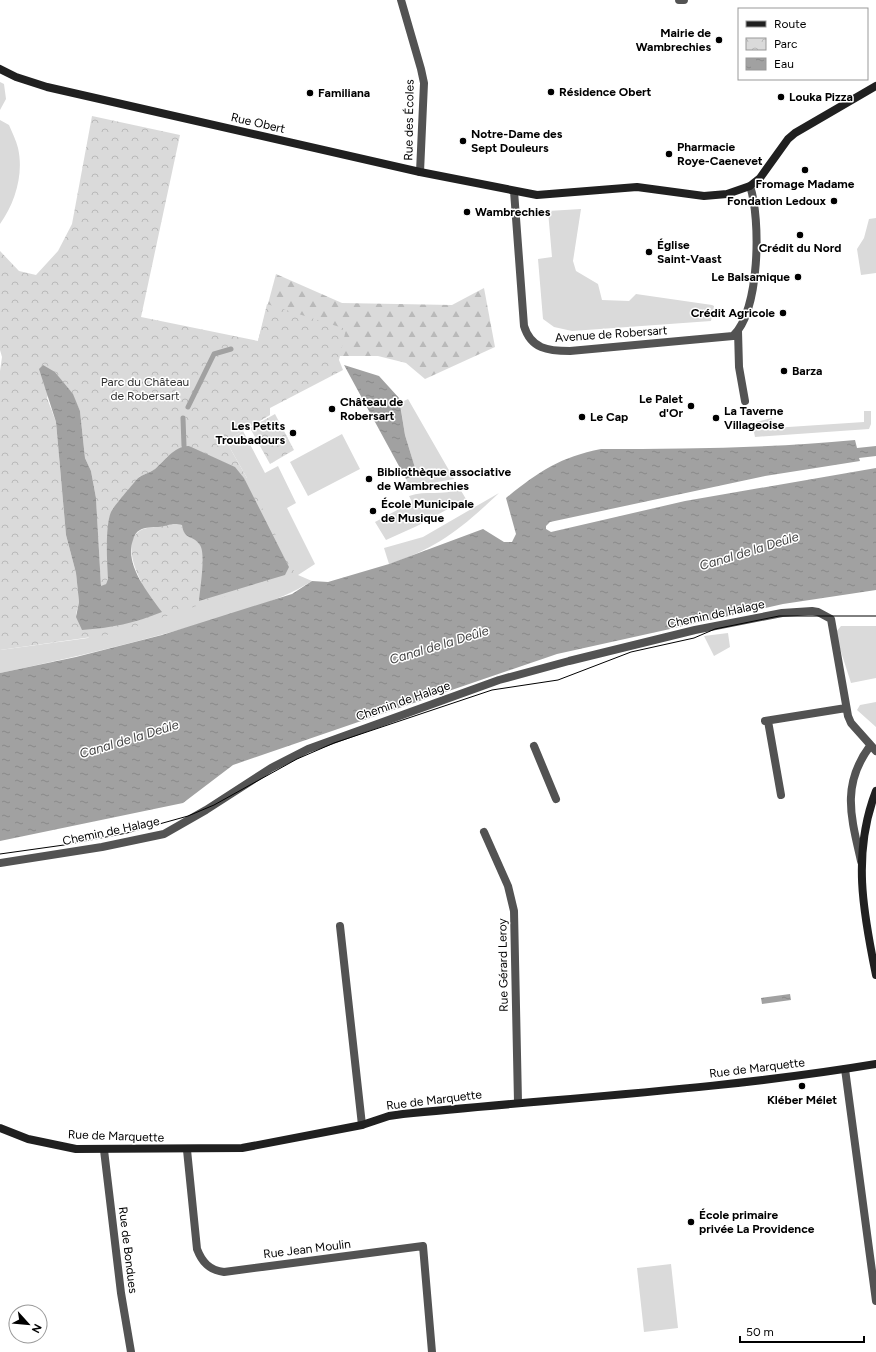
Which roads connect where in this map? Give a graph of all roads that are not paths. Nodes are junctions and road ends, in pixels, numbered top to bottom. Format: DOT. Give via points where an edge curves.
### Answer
graph roads {
  1 [pos="401,0"];
  2 [pos="679,0"];
  3 [pos="684,0"];
  4 [pos="0,69"];
  5 [pos="876,86"];
  6 [pos="420,172"];
  7 [pos="750,186"];
  8 [pos="514,191"];
  9 [pos="738,331"];
  10 [pos="745,401"];
  11 [pos="846,708"];
  12 [pos="534,746"];
  13 [pos="873,749"];
  14 [pos="876,791"];
  15 [pos="781,795"];
  16 [pos="556,799"];
  17 [pos="484,832"];
  18 [pos="861,861"];
  19 [pos="0,863"];
  20 [pos="340,926"];
  21 [pos="876,975"];
  22 [pos="876,1064"];
  23 [pos="845,1069"];
  24 [pos="518,1102"];
  25 [pos="362,1126"];
  26 [pos="0,1128"];
  27 [pos="104,1150"];
  28 [pos="187,1150"];
  29 [pos="876,1301"];
  30 [pos="130,1352"];
  31 [pos="432,1352"];
  1 -- 6 [label="street, Rue des Écoles" via="424,84"];
  2 -- 3 [label="street"];
  4 -- 6 [label="street, Rue Obert" via="47,88"];
  5 -- 7 [label="street" via="802,128 788,140 768,168"];
  6 -- 8 [label="street, Rue Obert"];
  7 -- 8 [label="street, Rue Obert" via="719,196 637,187 547,196"];
  7 -- 9 [label="street" via="754,203 757,250 750,300 743,324"];
  8 -- 9 [label="street, Avenue de Robersart" via="524,326 527,335 540,347 570,351 727,337"];
  9 -- 10 [label="street" via="739,367"];
  11 -- 13 [label="street" via="851,723"];
  11 -- 15 [label="street" via="766,721"];
  11 -- 19 [label="street, Chemin de Halage" via="831,619 812,611 782,613 695,630 499,680 308,749 271,768 201,814 164,834 102,847"];
  12 -- 16 [label="street"];
  13 -- 18 [label="street" via="862,757 852,782 852,808"];
  14 -- 18 [label="street" via="864,827"];
  17 -- 24 [label="street, Rue Gérard Leroy" via="508,886 514,911"];
  18 -- 21 [label="street" via="866,919"];
  20 -- 25 [label="street"];
  22 -- 23 [label="street, Rue de Marquette"];
  23 -- 24 [label="street, Rue de Marquette" via="704,1086"];
  23 -- 29 [label="street"];
  24 -- 25 [label="street, Rue de Marquette" via="389,1116"];
  25 -- 28 [label="street, Rue de Marquette" via="250,1148"];
  26 -- 27 [label="street, Rue de Marquette" via="44,1144"];
  27 -- 28 [label="street, Rue de Marquette"];
  27 -- 30 [label="street, Rue de Bondues"];
  28 -- 31 [label="street, Rue Jean Moulin" via="198,1249 202,1260 212,1269 224,1272 423,1246"];
}
